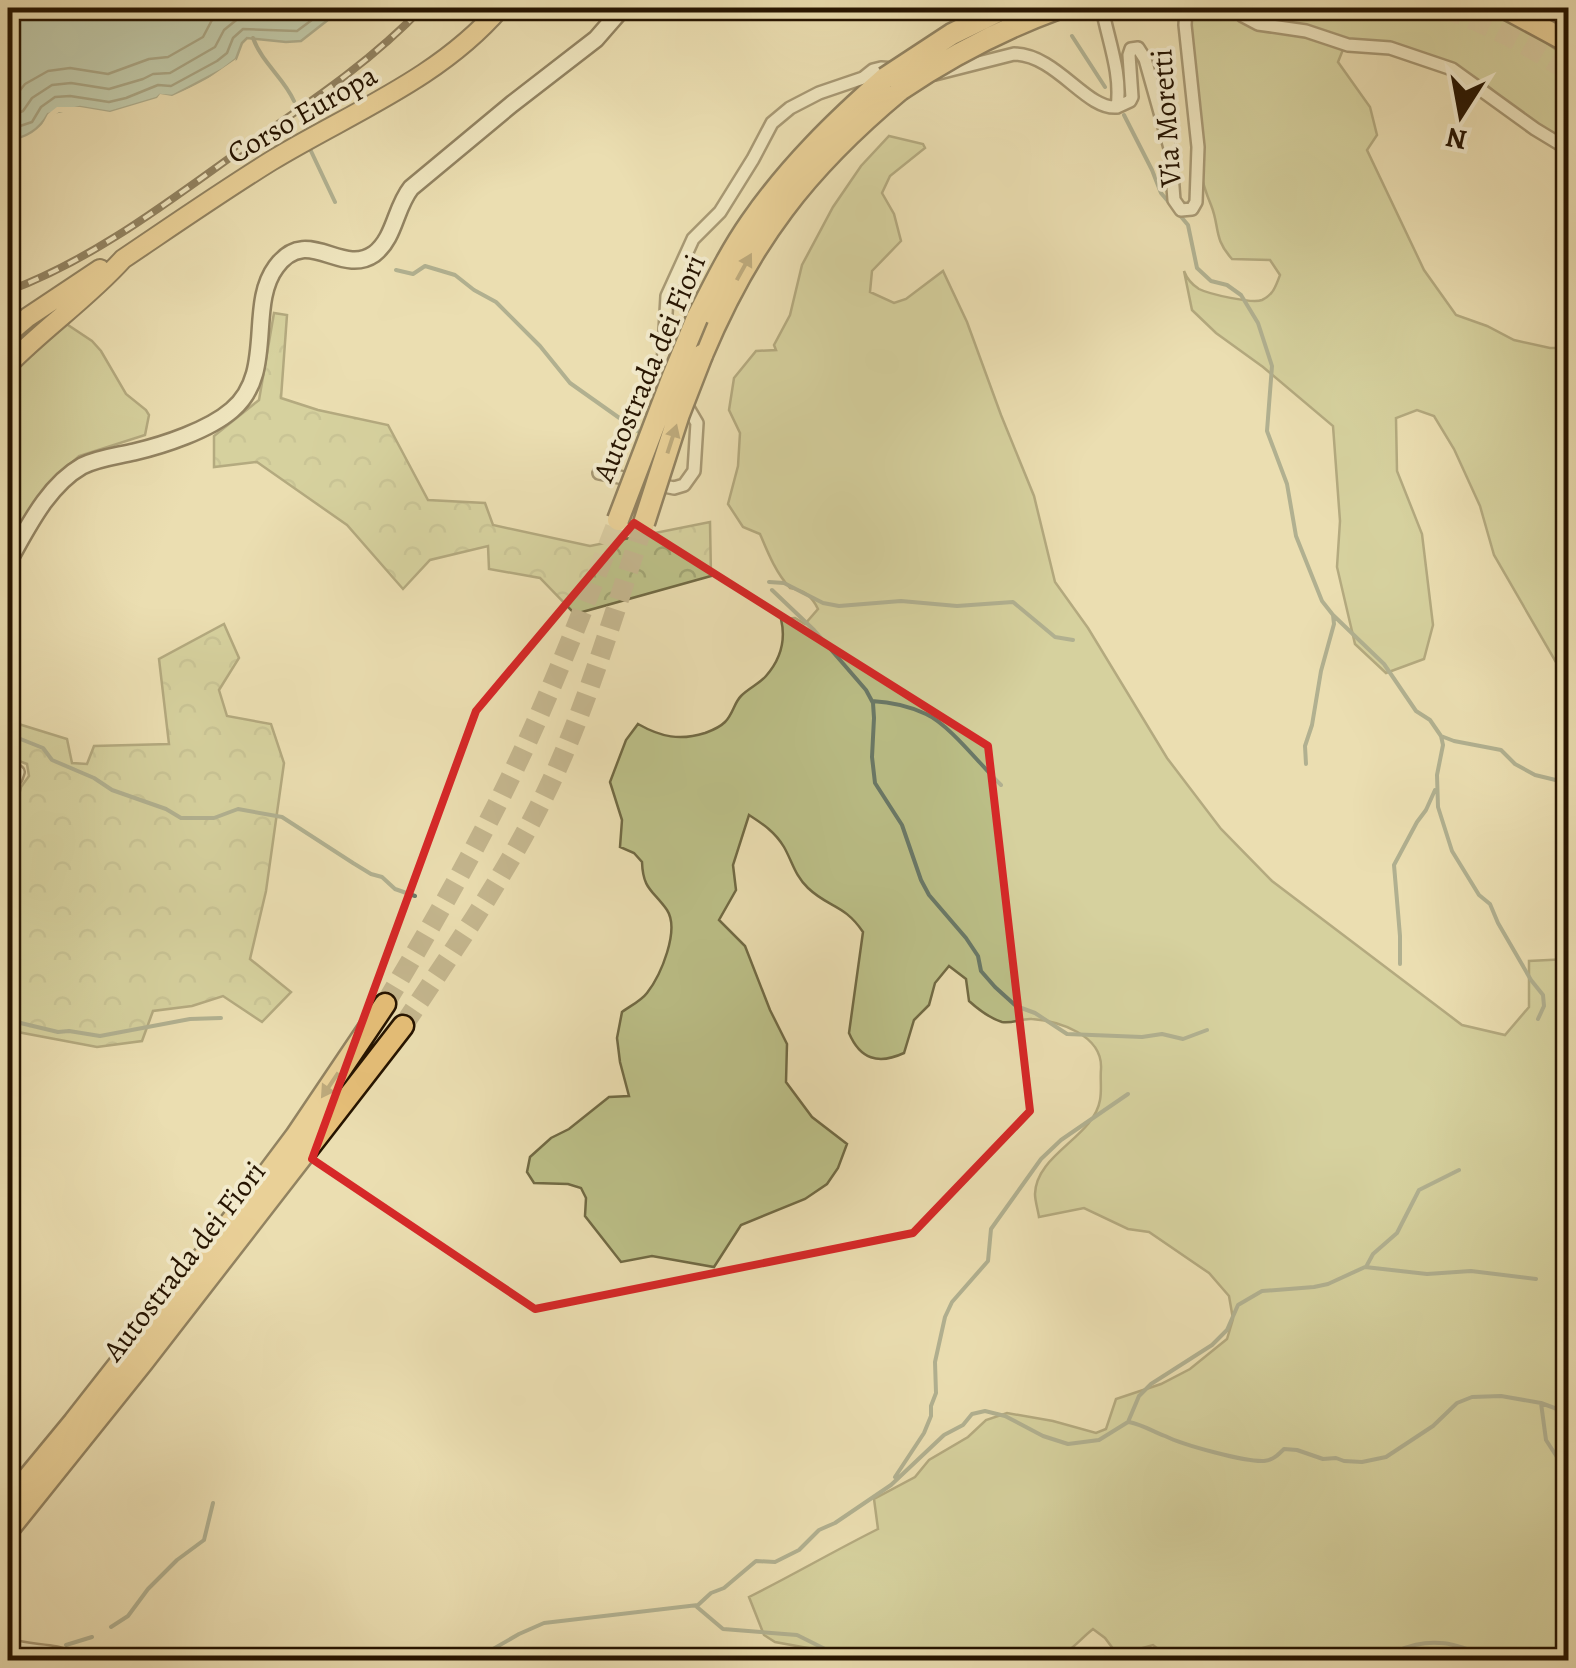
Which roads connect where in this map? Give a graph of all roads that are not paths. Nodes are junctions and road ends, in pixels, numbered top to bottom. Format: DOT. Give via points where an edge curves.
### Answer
graph roads {
  1 [pos="500,8"];
  2 [pos="623,8"];
  3 [pos="1005,8"];
  4 [pos="1059,8"];
  5 [pos="1102,8"];
  6 [pos="1186,8"];
  7 [pos="1235,8"];
  8 [pos="1505,8"];
  9 [pos="1568,42"];
  10 [pos="892,84"];
  11 [pos="1117,107"];
  12 [pos="1568,149"];
  13 [pos="123,259"];
  14 [pos="13,329"];
  15 [pos="32,341"];
  16 [pos="8,366"];
  17 [pos="599,474"];
  18 [pos="618,520"];
  19 [pos="644,523"];
  20 [pos="8,562"];
  21 [pos="8,769"];
  22 [pos="8,784"];
  23 [pos="385,1004"];
  24 [pos="402,1026"];
  25 [pos="135,1358"];
  26 [pos="8,1502"];
  27 [pos="8,1530"];
  28 [pos="8,1644"];
  29 [pos="74,1660"];
  1 -- 13 [label="main road, Corso Europa" via="444,61 272,161"];
  2 -- 20 [label="main road" via="602,34 411,188 378,251 346,260 311,249 283,259 268,282 255,374 237,406 177,438 79,468 48,498"];
  3 -- 10 [label="highway, Autostrada dei Fiori, bridge" via="952,34"];
  4 -- 10 [label="highway, Autostrada dei Fiori, bridge"];
  5 -- 11 [label="street" via="1118,75"];
  6 -- 11 [label="street, Via Moretti" via="1198,147 1192,209 1182,210 1174,200 1164,122 1138,48 1130,55 1132,97"];
  7 -- 12 [label="street" via="1258,24 1404,51 1452,68"];
  8 -- 9 [label="highway"];
  10 -- 18 [label="highway, Autostrada dei Fiori, bridge" via="820,138 735,246 672,376"];
  19 -- 10 [label="highway, Autostrada dei Fiori, one-way, bridge" via="732,288 792,196"];
  11 -- 17 [label="street" via="1100,105 1050,66 1014,54 935,74 881,68 781,114 720,212 693,238 668,296 663,366 697,423 691,479 674,488"];
  13 -- 14 [label="main road, Corso Europa"];
  13 -- 15 [label="main road, Corso Europa"];
  14 -- 15 [label="main road" via="30,328"];
  15 -- 16 [label="main road, Corso Europa"];
  21 -- 22 [label="street" via="18,772"];
  23 -- 25 [label="highway, Autostrada dei Fiori, one-way"];
  24 -- 25 [label="highway, Autostrada dei Fiori"];
  25 -- 26 [label="highway, Autostrada dei Fiori"];
  25 -- 27 [label="highway, Autostrada dei Fiori"];
  28 -- 29 [label="street"];
}
